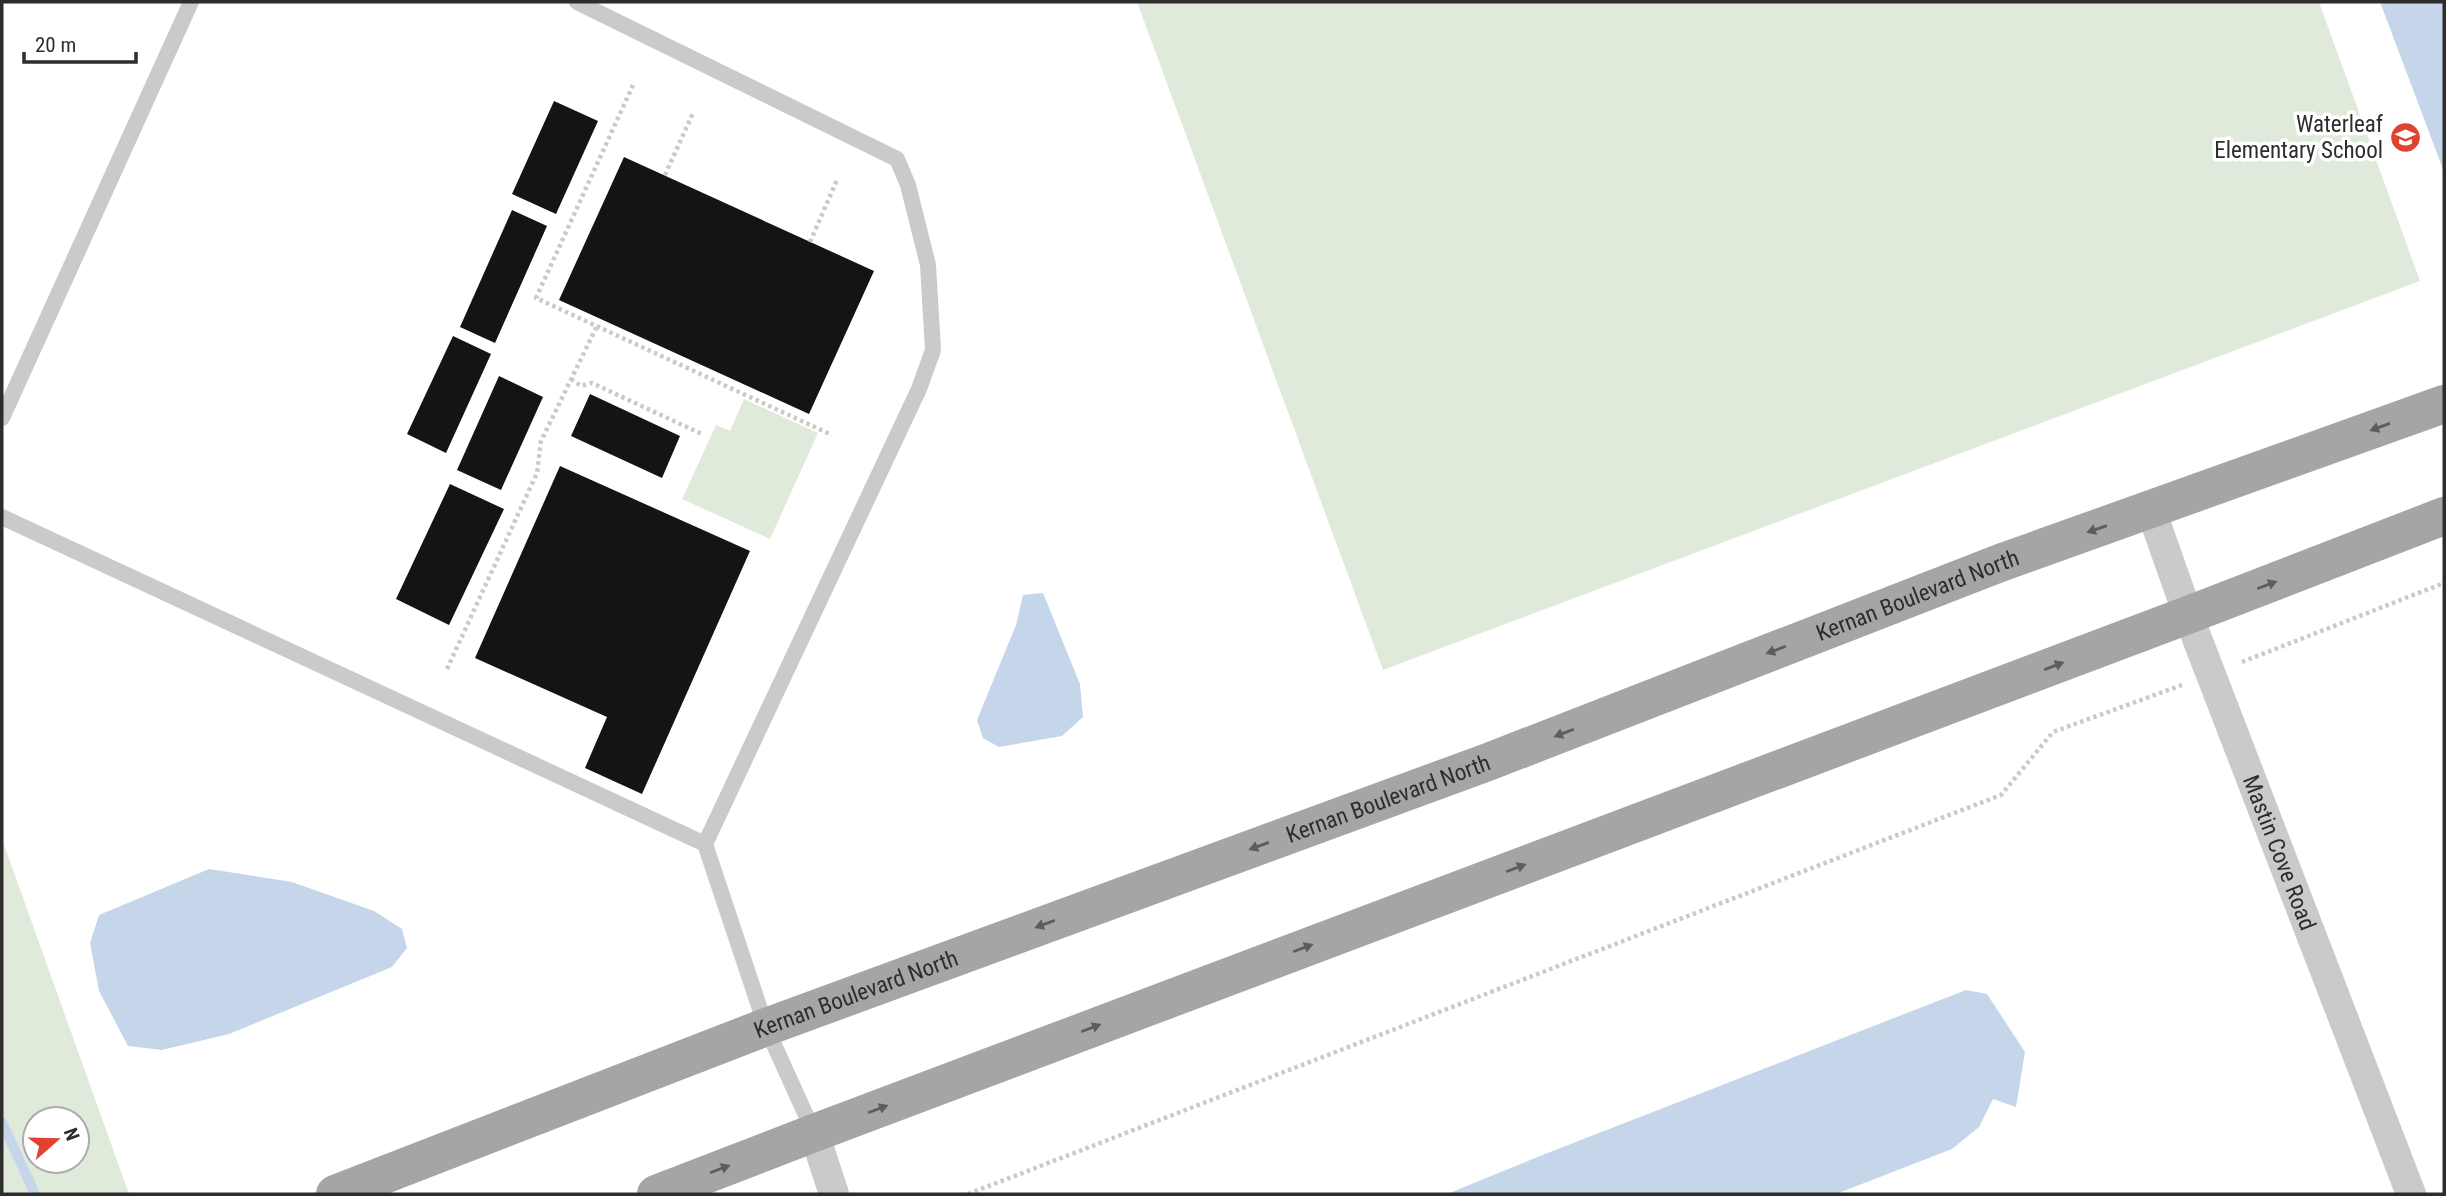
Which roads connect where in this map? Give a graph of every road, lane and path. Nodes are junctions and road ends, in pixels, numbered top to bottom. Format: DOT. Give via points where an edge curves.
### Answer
graph roads {
  1 [pos="191,2"];
  2 [pos="577,2"];
  3 [pos="633,85"];
  4 [pos="693,113"];
  5 [pos="665,175"];
  6 [pos="837,180"];
  7 [pos="810,242"];
  8 [pos="597,326"];
  9 [pos="571,379"];
  10 [pos="2444,404"];
  11 [pos="2,418"];
  12 [pos="704,435"];
  13 [pos="832,435"];
  14 [pos="2151,510"];
  15 [pos="2444,516"];
  16 [pos="2,517"];
  17 [pos="2444,583"];
  18 [pos="2188,615"];
  19 [pos="447,669"];
  20 [pos="2211,675"];
  21 [pos="705,844"];
  22 [pos="766,1027"];
  23 [pos="814,1133"];
  24 [pos="335,1194"];
  25 [pos="656,1194"];
  26 [pos="834,1194"];
  27 [pos="968,1194"];
  28 [pos="2411,1194"];
  1 -- 11 [label="lane"];
  2 -- 21 [label="lane" via="897,159 928,265 933,350 919,389"];
  3 -- 8 [label="path" via="536,298"];
  4 -- 5 [label="path"];
  6 -- 7 [label="path"];
  8 -- 9 [label="path"];
  8 -- 13 [label="path"];
  9 -- 12 [label="path" via="581,386 592,383"];
  9 -- 19 [label="path" via="541,441 537,472"];
  10 -- 14 [label="main road, Kernan Boulevard North, one-way"];
  14 -- 18 [label="street, Mastin Cove Road"];
  14 -- 22 [label="main road, Kernan Boulevard North, one-way" via="2000,563 1488,762"];
  18 -- 15 [label="main road, one-way"];
  16 -- 21 [label="lane"];
  17 -- 20 [label="path"];
  18 -- 20 [label="street, Mastin Cove Road"];
  23 -- 18 [label="main road, one-way"];
  20 -- 27 [label="path" via="2053,732 2001,795"];
  20 -- 28 [label="street, Mastin Cove Road"];
  21 -- 22 [label="lane"];
  22 -- 23 [label="lane"];
  22 -- 24 [label="main road, Kernan Boulevard North"];
  25 -- 23 [label="main road, one-way"];
  23 -- 26 [label="street"];
}
